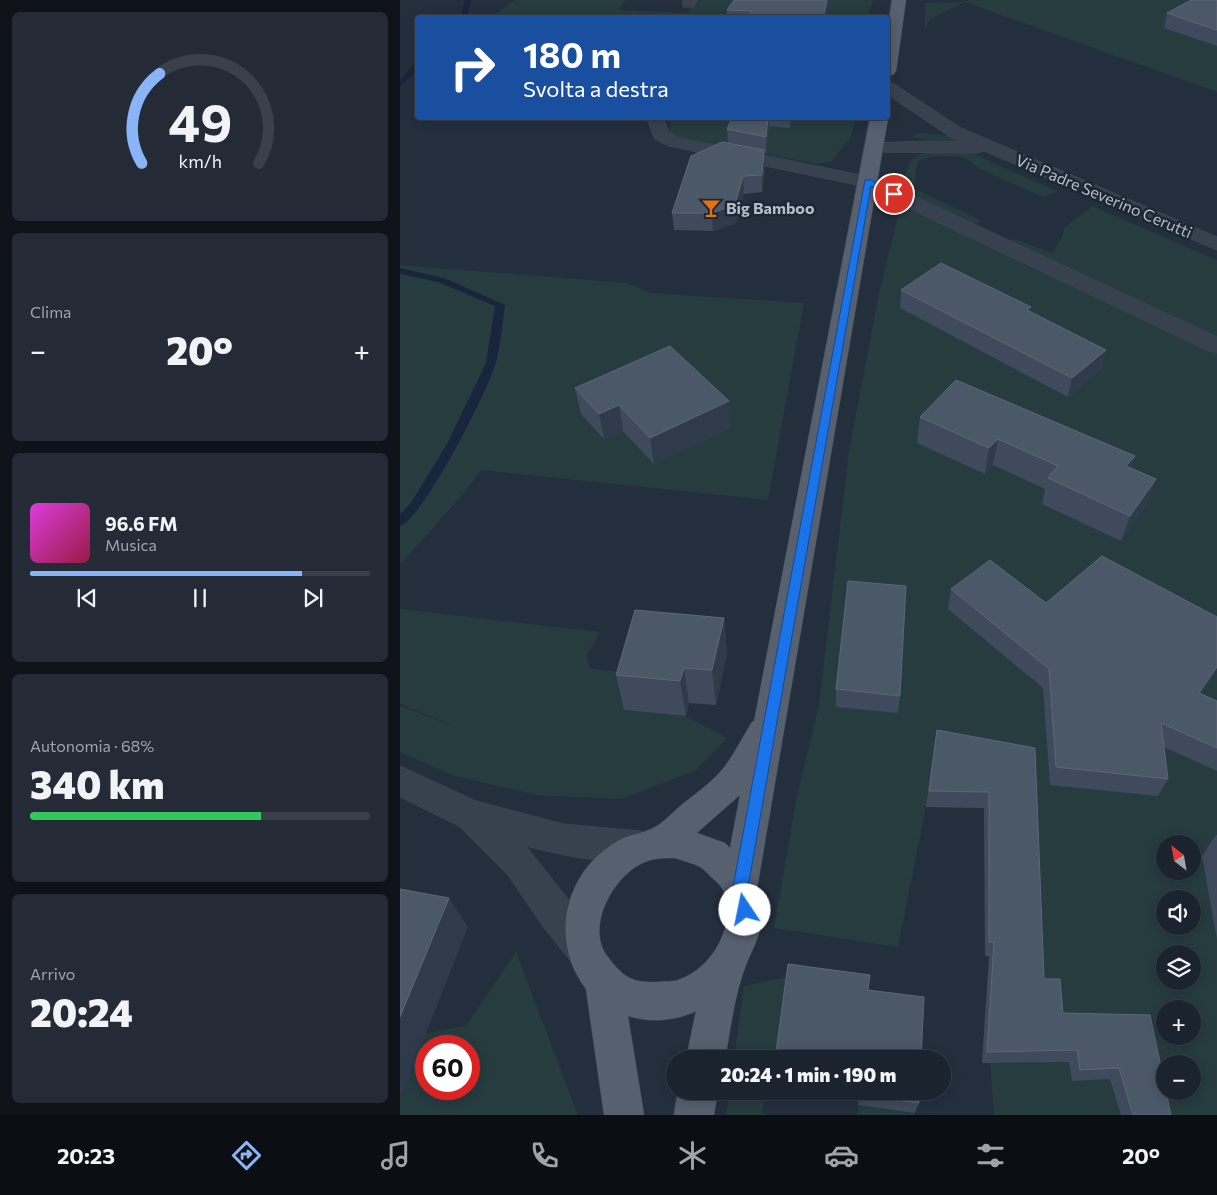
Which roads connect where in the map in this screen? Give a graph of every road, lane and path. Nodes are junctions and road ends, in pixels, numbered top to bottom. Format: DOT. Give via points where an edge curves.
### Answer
graph roads {
  1 [pos="899,0"];
  2 [pos="890,58"];
  3 [pos="890,89"];
  4 [pos="656,120"];
  5 [pos="887,131"];
  6 [pos="955,132"];
  7 [pos="992,148"];
  8 [pos="868,182"];
  9 [pos="1217,244"];
  10 [pos="1217,346"];
  11 [pos="772,718"];
  12 [pos="400,782"];
  13 [pos="471,816"];
  14 [pos="652,845"];
  15 [pos="740,887"];
  16 [pos="585,950"];
  17 [pos="724,970"];
  18 [pos="604,982"];
  19 [pos="707,1050"];
  20 [pos="696,1100"];
  21 [pos="624,1115"];
  22 [pos="694,1115"];
  1 -- 2 [label="main road"];
  3 -- 6 [label="street, Via Padre Severino Cerutti"];
  4 -- 8 [label="street" via="661,135 675,142"];
  5 -- 6 [label="street, Via Padre Severino Cerutti"];
  5 -- 7 [label="street, Via Padre Severino Cerutti" via="927,146"];
  5 -- 8 [label="main road"];
  6 -- 7 [label="street, Via Padre Severino Cerutti"];
  7 -- 9 [label="street, Via Padre Severino Cerutti"];
  8 -- 10 [label="street"];
  8 -- 11 [label="main road"];
  11 -- 14 [label="main road" via="733,782"];
  11 -- 15 [label="main road"];
  12 -- 13 [label="street"];
  13 -- 14 [label="street" via="563,840"];
  13 -- 16 [label="street" via="520,863"];
  14 -- 15 [label="main road" via="688,844 710,852 728,867"];
  14 -- 16 [label="main road" via="617,860 599,878 583,913"];
  15 -- 17 [label="main road" via="745,910 743,936"];
  16 -- 18 [label="main road" via="588,962"];
  17 -- 18 [label="main road" via="702,988 677,1000 664,1002 637,1000"];
  17 -- 19 [label="main road"];
  18 -- 21 [label="main road"];
  20 -- 22 [label="main road"];
}
